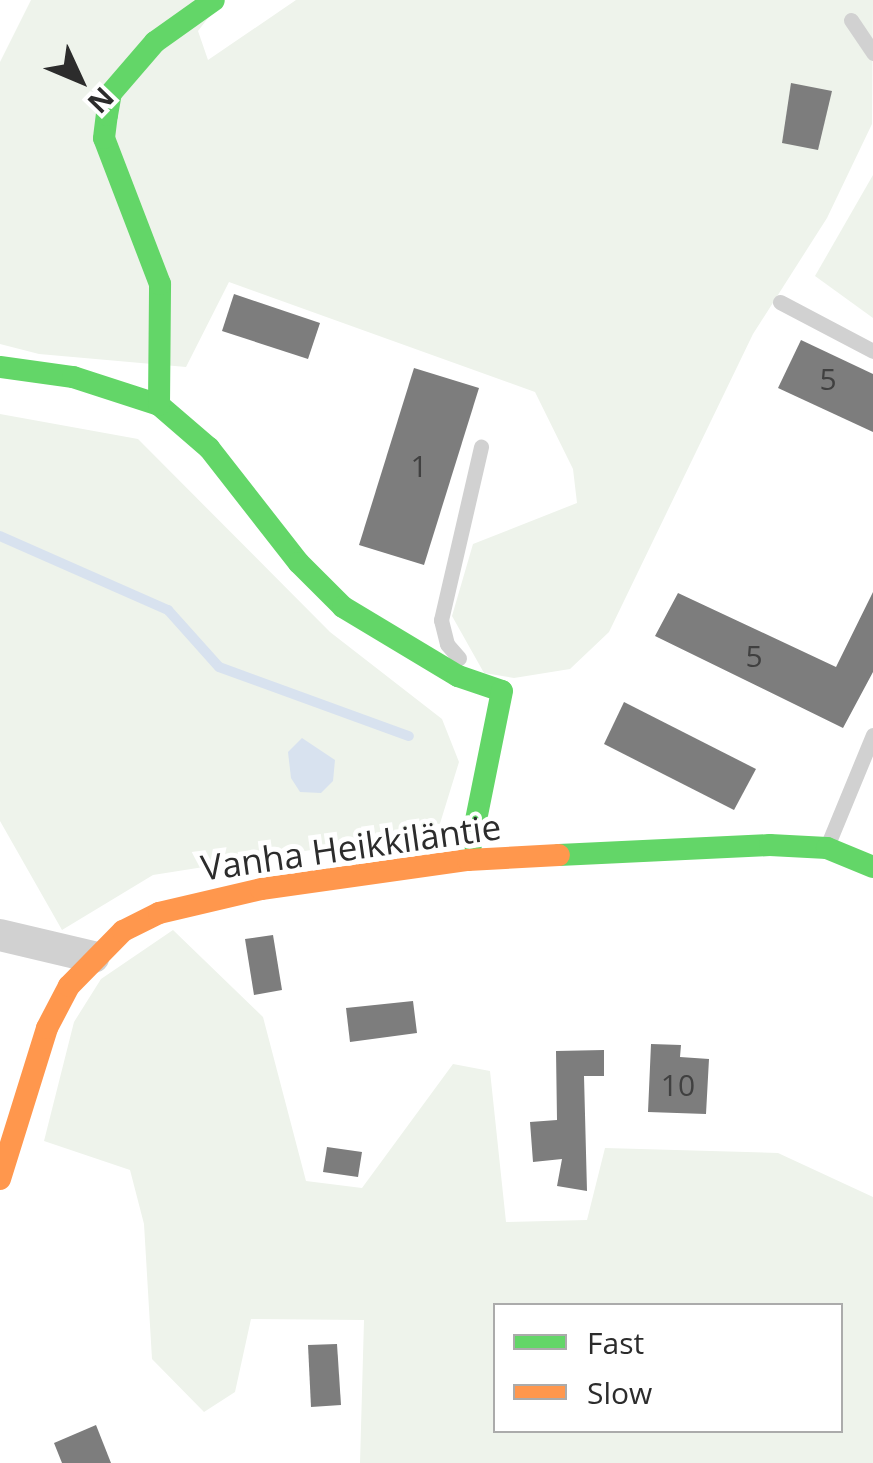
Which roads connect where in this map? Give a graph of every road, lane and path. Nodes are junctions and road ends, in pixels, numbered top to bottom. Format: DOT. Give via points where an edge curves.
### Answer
graph roads {
  1 [pos="214,0"];
  2 [pos="850,20"];
  3 [pos="873,53"];
  4 [pos="780,302"];
  5 [pos="873,350"];
  6 [pos="0,366"];
  7 [pos="160,405"];
  8 [pos="481,447"];
  9 [pos="502,691"];
  10 [pos="873,735"];
  11 [pos="826,848"];
  12 [pos="468,860"];
  13 [pos="873,867"];
  14 [pos="0,934"];
  15 [pos="93,957"];
  16 [pos="0,1179"];
  1 -- 7 [label="street" via="155,42 111,93 107,115 104,138 160,284"];
  2 -- 3 [label="lane"];
  4 -- 5 [label="lane"];
  6 -- 7 [label="street" via="74,377"];
  7 -- 9 [label="street" via="209,448 299,563 343,606 458,676"];
  8 -- 9 [label="lane" via="441,620 456,655"];
  9 -- 12 [label="street"];
  10 -- 11 [label="lane"];
  11 -- 12 [label="street, Vanha Heikkiläntie"];
  11 -- 13 [label="street, Vanha Heikkiläntie"];
  12 -- 15 [label="street, Vanha Heikkiläntie" via="261,890 159,913"];
  14 -- 15 [label="street"];
  15 -- 16 [label="street, Vanha Heikkiläntie" via="47,1028"];
}
